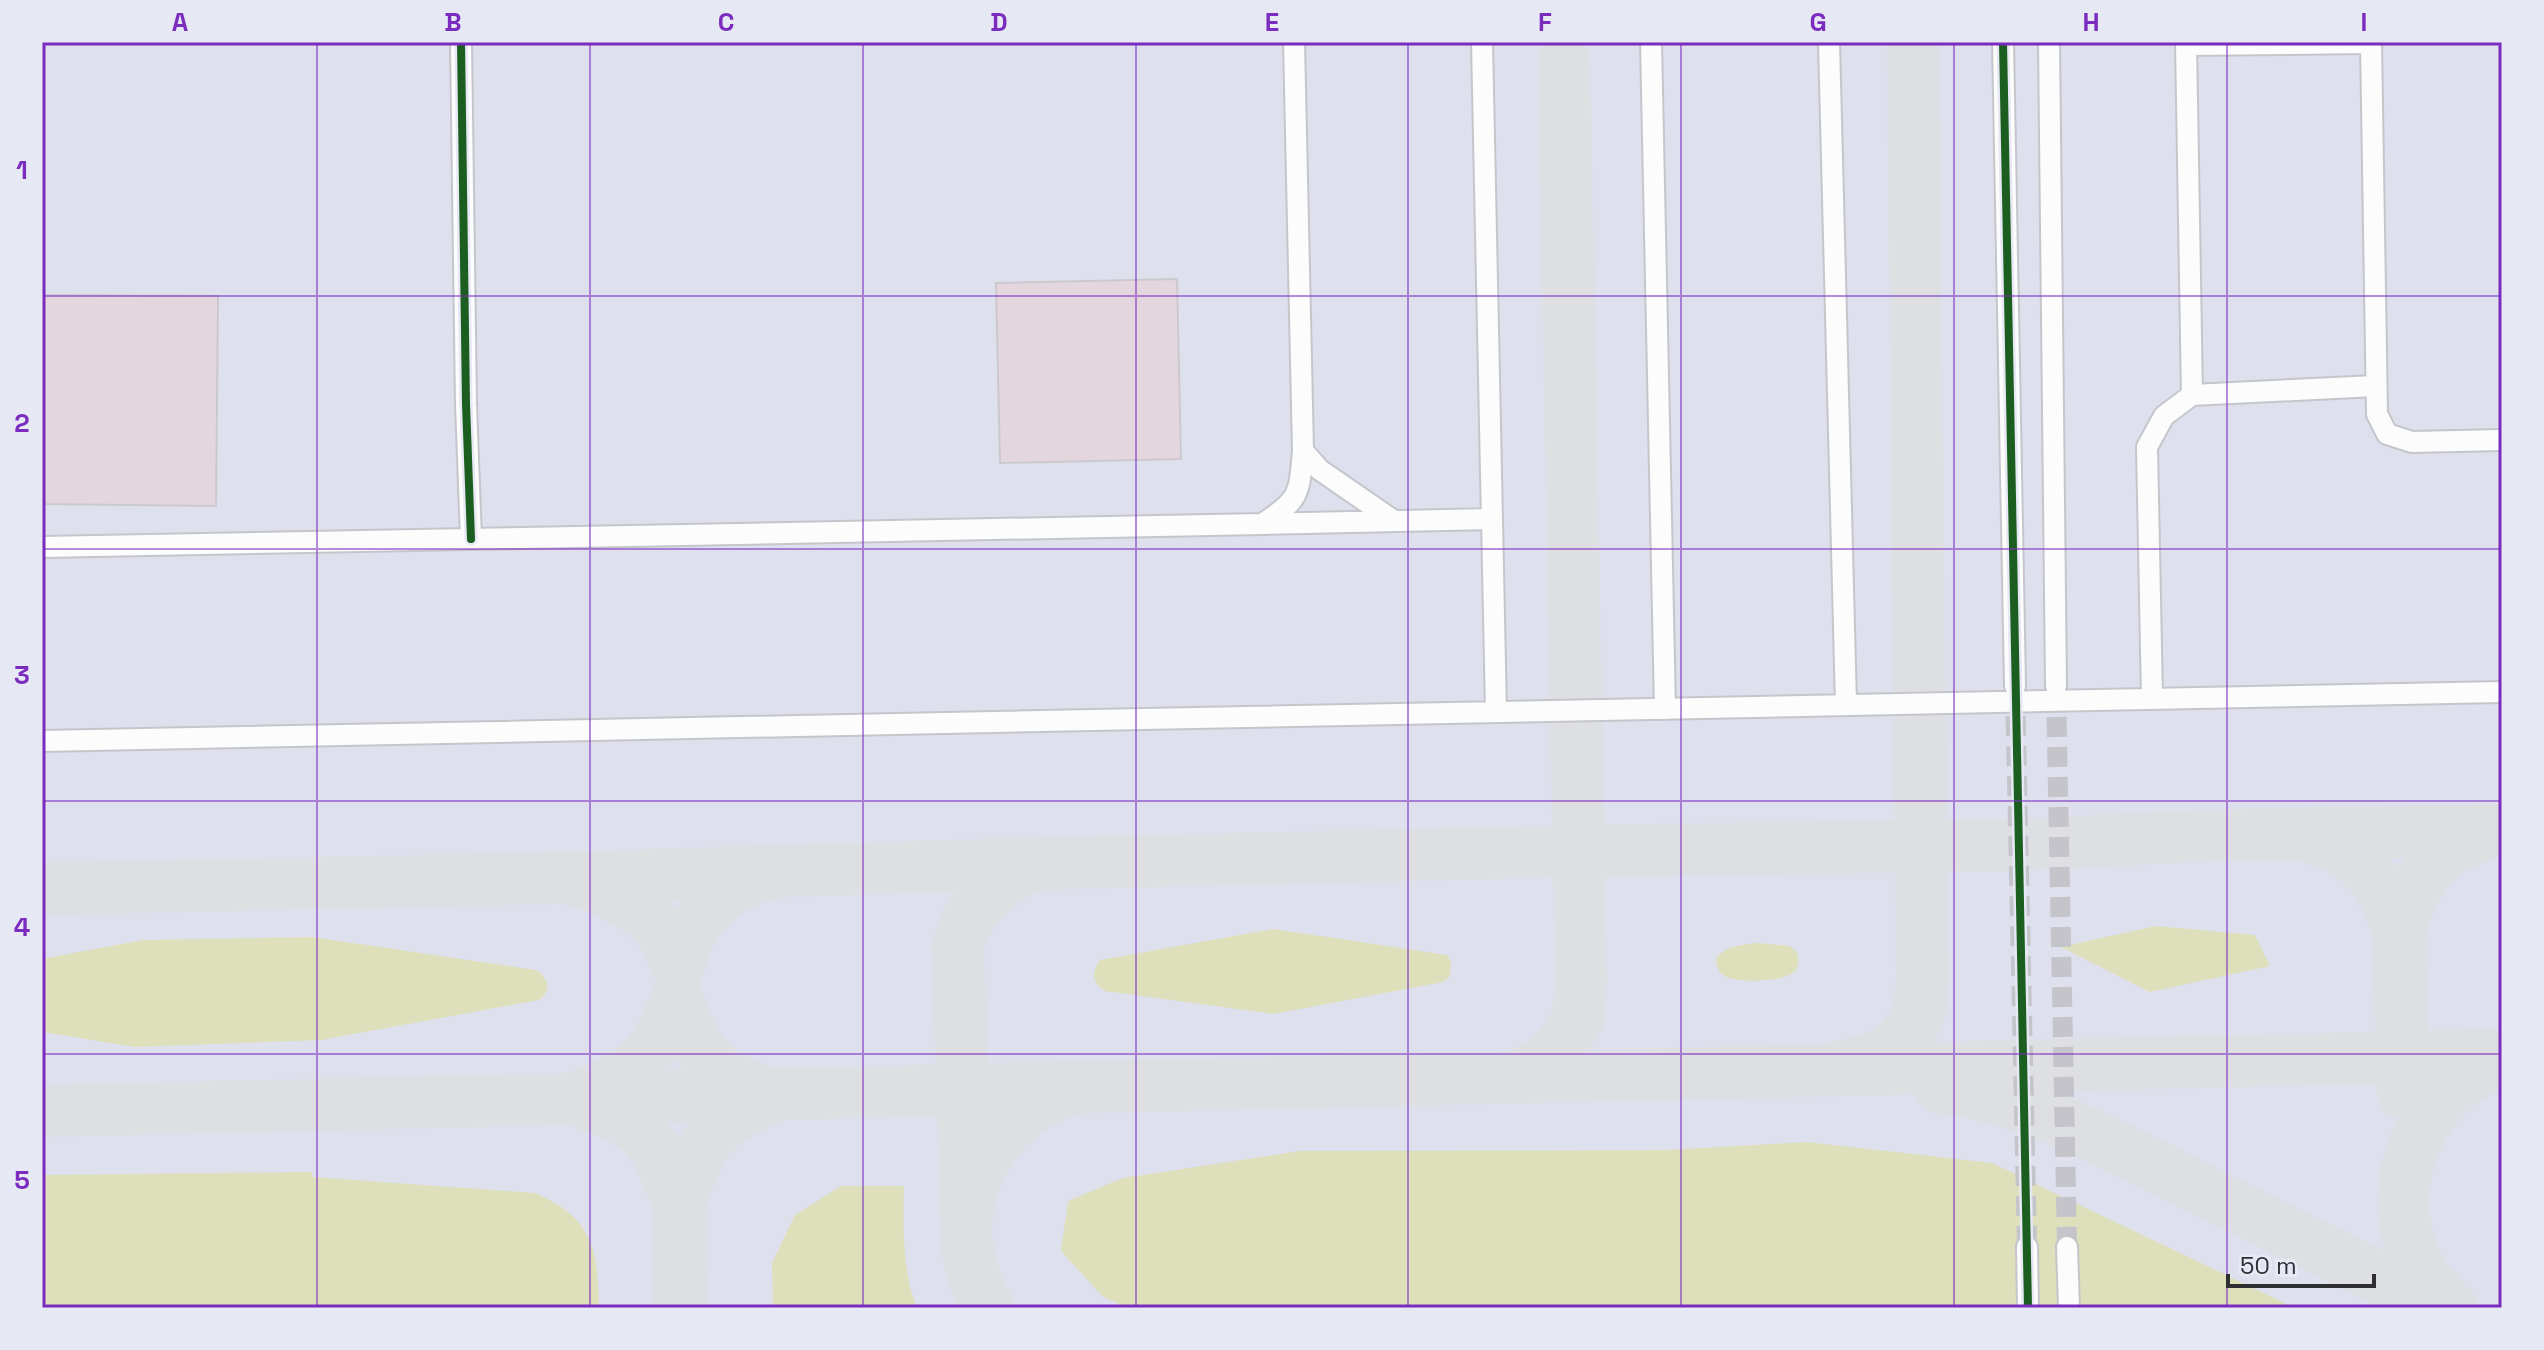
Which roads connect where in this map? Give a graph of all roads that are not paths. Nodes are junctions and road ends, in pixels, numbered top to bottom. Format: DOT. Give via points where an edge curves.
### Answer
graph roads {
  1 [pos="461,42"];
  2 [pos="1294,42"];
  3 [pos="1482,42"];
  4 [pos="1651,42"];
  5 [pos="1829,42"];
  6 [pos="2003,42"];
  7 [pos="2049,42"];
  8 [pos="2371,42"];
  9 [pos="2186,43"];
  10 [pos="2375,386"];
  11 [pos="2192,395"];
  12 [pos="2502,440"];
  13 [pos="1303,451"];
  14 [pos="1492,519"];
  15 [pos="1394,521"];
  16 [pos="1262,524"];
  17 [pos="471,539"];
  18 [pos="42,547"];
  19 [pos="2015,686"];
  20 [pos="2056,686"];
  21 [pos="2502,692"];
  22 [pos="2152,699"];
  23 [pos="1846,705"];
  24 [pos="1665,709"];
  25 [pos="1496,712"];
  26 [pos="42,741"];
  27 [pos="2027,1247"];
  28 [pos="2067,1247"];
  29 [pos="2028,1308"];
  30 [pos="2069,1308"];
  1 -- 17 [label="street"];
  2 -- 13 [label="street"];
  3 -- 14 [label="street"];
  4 -- 24 [label="street"];
  5 -- 23 [label="street"];
  6 -- 19 [label="street"];
  7 -- 20 [label="street"];
  8 -- 9 [label="street"];
  8 -- 10 [label="street"];
  9 -- 11 [label="street"];
  10 -- 11 [label="street"];
  10 -- 12 [label="street" via="2377,414 2387,434 2412,442"];
  11 -- 22 [label="street" via="2164,416 2147,447"];
  13 -- 15 [label="street" via="1320,470"];
  13 -- 16 [label="street" via="1300,488 1284,510"];
  14 -- 15 [label="street"];
  14 -- 25 [label="street"];
  15 -- 16 [label="street"];
  16 -- 17 [label="street"];
  17 -- 18 [label="street"];
  21 -- 22 [label="street"];
  22 -- 23 [label="street"];
  23 -- 24 [label="street"];
  24 -- 25 [label="street"];
  25 -- 26 [label="street"];
  27 -- 29 [label="street"];
  28 -- 30 [label="street"];
}
